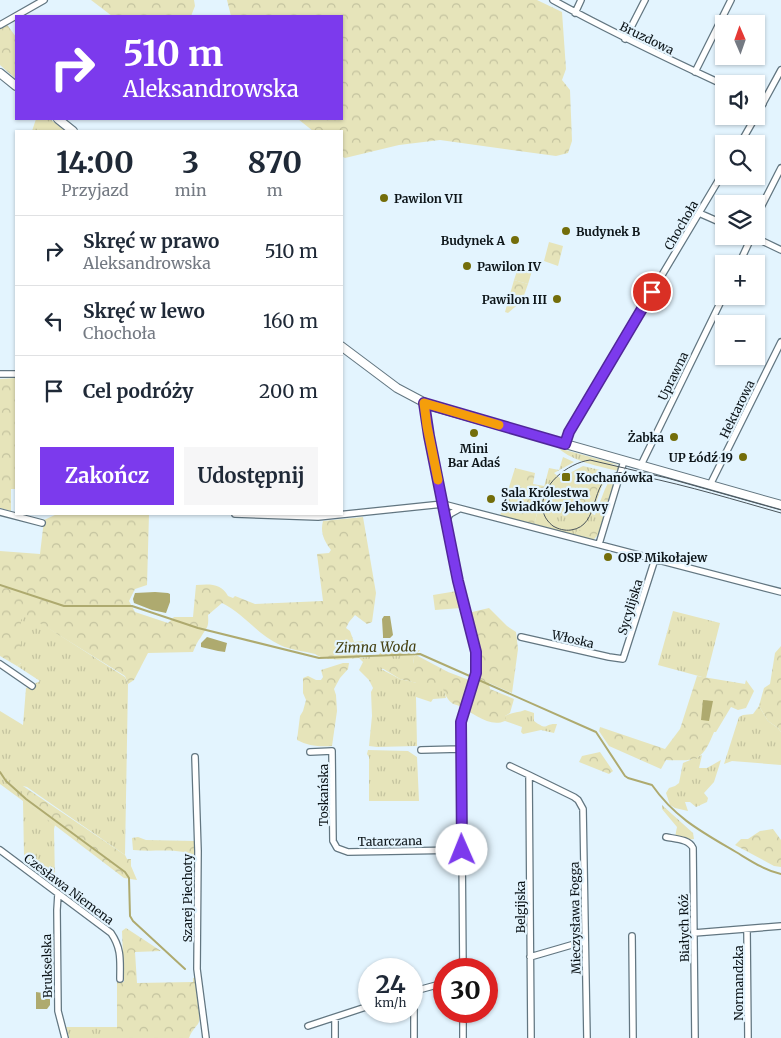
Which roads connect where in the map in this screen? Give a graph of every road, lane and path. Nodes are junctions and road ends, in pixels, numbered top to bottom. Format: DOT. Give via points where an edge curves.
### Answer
graph roads {
  1 [pos="44,0"];
  2 [pos="553,0"];
  3 [pos="581,0"];
  4 [pos="645,0"];
  5 [pos="731,0"];
  6 [pos="574,12"];
  7 [pos="18,15"];
  8 [pos="15,16"];
  9 [pos="0,25"];
  10 [pos="625,39"];
  11 [pos="781,70"];
  12 [pos="695,72"];
  13 [pos="0,73"];
  14 [pos="715,81"];
  15 [pos="15,85"];
  16 [pos="765,100"];
  17 [pos="59,120"];
  18 [pos="72,130"];
  19 [pos="781,168"];
  20 [pos="715,185"];
  21 [pos="765,199"];
  22 [pos="699,212"];
  23 [pos="715,220"];
  24 [pos="765,242"];
  25 [pos="781,250"];
  26 [pos="719,305"];
  27 [pos="781,342"];
  28 [pos="343,348"];
  29 [pos="0,374"];
  30 [pos="15,374"];
  31 [pos="424,403"];
  32 [pos="565,444"];
  33 [pos="624,461"];
  34 [pos="641,465"];
  35 [pos="710,485"];
  36 [pos="443,504"];
  37 [pos="781,505"];
  38 [pos="459,509"];
  39 [pos="0,512"];
  40 [pos="343,514"];
  41 [pos="263,515"];
  42 [pos="337,515"];
  43 [pos="446,521"];
  44 [pos="42,523"];
  45 [pos="599,544"];
  46 [pos="655,558"];
  47 [pos="781,592"];
  48 [pos="521,637"];
  49 [pos="621,660"];
  50 [pos="0,664"];
  51 [pos="32,686"];
  52 [pos="460,748"];
  53 [pos="421,750"];
  54 [pos="310,752"];
  55 [pos="195,757"];
  56 [pos="510,766"];
  57 [pos="529,775"];
  58 [pos="666,837"];
  59 [pos="0,850"];
  60 [pos="462,850"];
  61 [pos="348,852"];
  62 [pos="58,894"];
  63 [pos="781,926"];
  64 [pos="748,928"];
  65 [pos="694,933"];
  66 [pos="632,936"];
  67 [pos="585,941"];
  68 [pos="530,957"];
  69 [pos="463,958"];
  70 [pos="120,979"];
  71 [pos="358,1010"];
  72 [pos="335,1018"];
  73 [pos="414,1023"];
  74 [pos="463,1023"];
  75 [pos="308,1026"];
  76 [pos="65,1038"];
  77 [pos="206,1038"];
  78 [pos="335,1038"];
  79 [pos="414,1038"];
  80 [pos="463,1038"];
  81 [pos="531,1038"];
  82 [pos="587,1038"];
  83 [pos="633,1038"];
  84 [pos="695,1038"];
  85 [pos="748,1038"];
  1 -- 7 [label="street"];
  2 -- 6 [label="street, Bruzdowa"];
  3 -- 6 [label="street"];
  4 -- 10 [label="street"];
  5 -- 12 [label="street"];
  6 -- 10 [label="street, Bruzdowa"];
  8 -- 9 [label="street"];
  10 -- 12 [label="street, Bruzdowa"];
  11 -- 16 [label="street"];
  12 -- 14 [label="street, Bruzdowa"];
  13 -- 15 [label="main road"];
  17 -- 18 [label="main road"];
  19 -- 21 [label="street"];
  20 -- 22 [label="street, Chochoła"];
  22 -- 23 [label="street"];
  22 -- 32 [label="street, Chochoła" via="569,432"];
  24 -- 25 [label="street"];
  26 -- 34 [label="street, Uprawna"];
  27 -- 35 [label="street, Hektarowa"];
  28 -- 31 [label="main road" via="397,388"];
  29 -- 30 [label="street"];
  31 -- 32 [label="main road"];
  31 -- 36 [label="street"];
  32 -- 33 [label="main road"];
  33 -- 34 [label="main road"];
  33 -- 45 [label="street"];
  34 -- 35 [label="main road"];
  35 -- 37 [label="main road"];
  36 -- 38 [label="street"];
  36 -- 40 [label="street"];
  36 -- 43 [label="street"];
  38 -- 43 [label="street"];
  38 -- 45 [label="street"];
  39 -- 44 [label="street"];
  41 -- 42 [label="street"];
  43 -- 52 [label="street" via="461,597 475,643 476,673 462,715"];
  45 -- 46 [label="street"];
  46 -- 47 [label="street"];
  46 -- 49 [label="street, Sycylijska" via="625,657"];
  48 -- 49 [label="street, Włoska"];
  50 -- 51 [label="street"];
  52 -- 53 [label="street"];
  52 -- 60 [label="street"];
  54 -- 61 [label="street, Toskańska" via="332,751 333,841 337,848"];
  55 -- 77 [label="street, Szarej Piechoty" via="197,969"];
  56 -- 57 [label="street"];
  57 -- 67 [label="street, Mieczysława Fogga" via="578,800 584,809"];
  57 -- 68 [label="street, Belgijska"];
  58 -- 65 [label="street, Białych Róż" via="688,842 693,848"];
  59 -- 62 [label="street, Czesława Niemena"];
  60 -- 61 [label="street, Tatarczana"];
  60 -- 69 [label="street"];
  62 -- 70 [label="street, Czesława Niemena" via="111,933 120,951"];
  62 -- 76 [label="street, Brukselska" via="58,1011"];
  63 -- 64 [label="street"];
  64 -- 65 [label="street"];
  64 -- 85 [label="street, Normandzka"];
  65 -- 84 [label="street, Białych Róż"];
  66 -- 83 [label="street"];
  67 -- 68 [label="street"];
  67 -- 82 [label="street, Mieczysława Fogga"];
  68 -- 81 [label="street, Belgijska"];
  71 -- 72 [label="street"];
  72 -- 75 [label="street"];
  72 -- 78 [label="street"];
  73 -- 79 [label="street"];
  74 -- 80 [label="street"];
}
